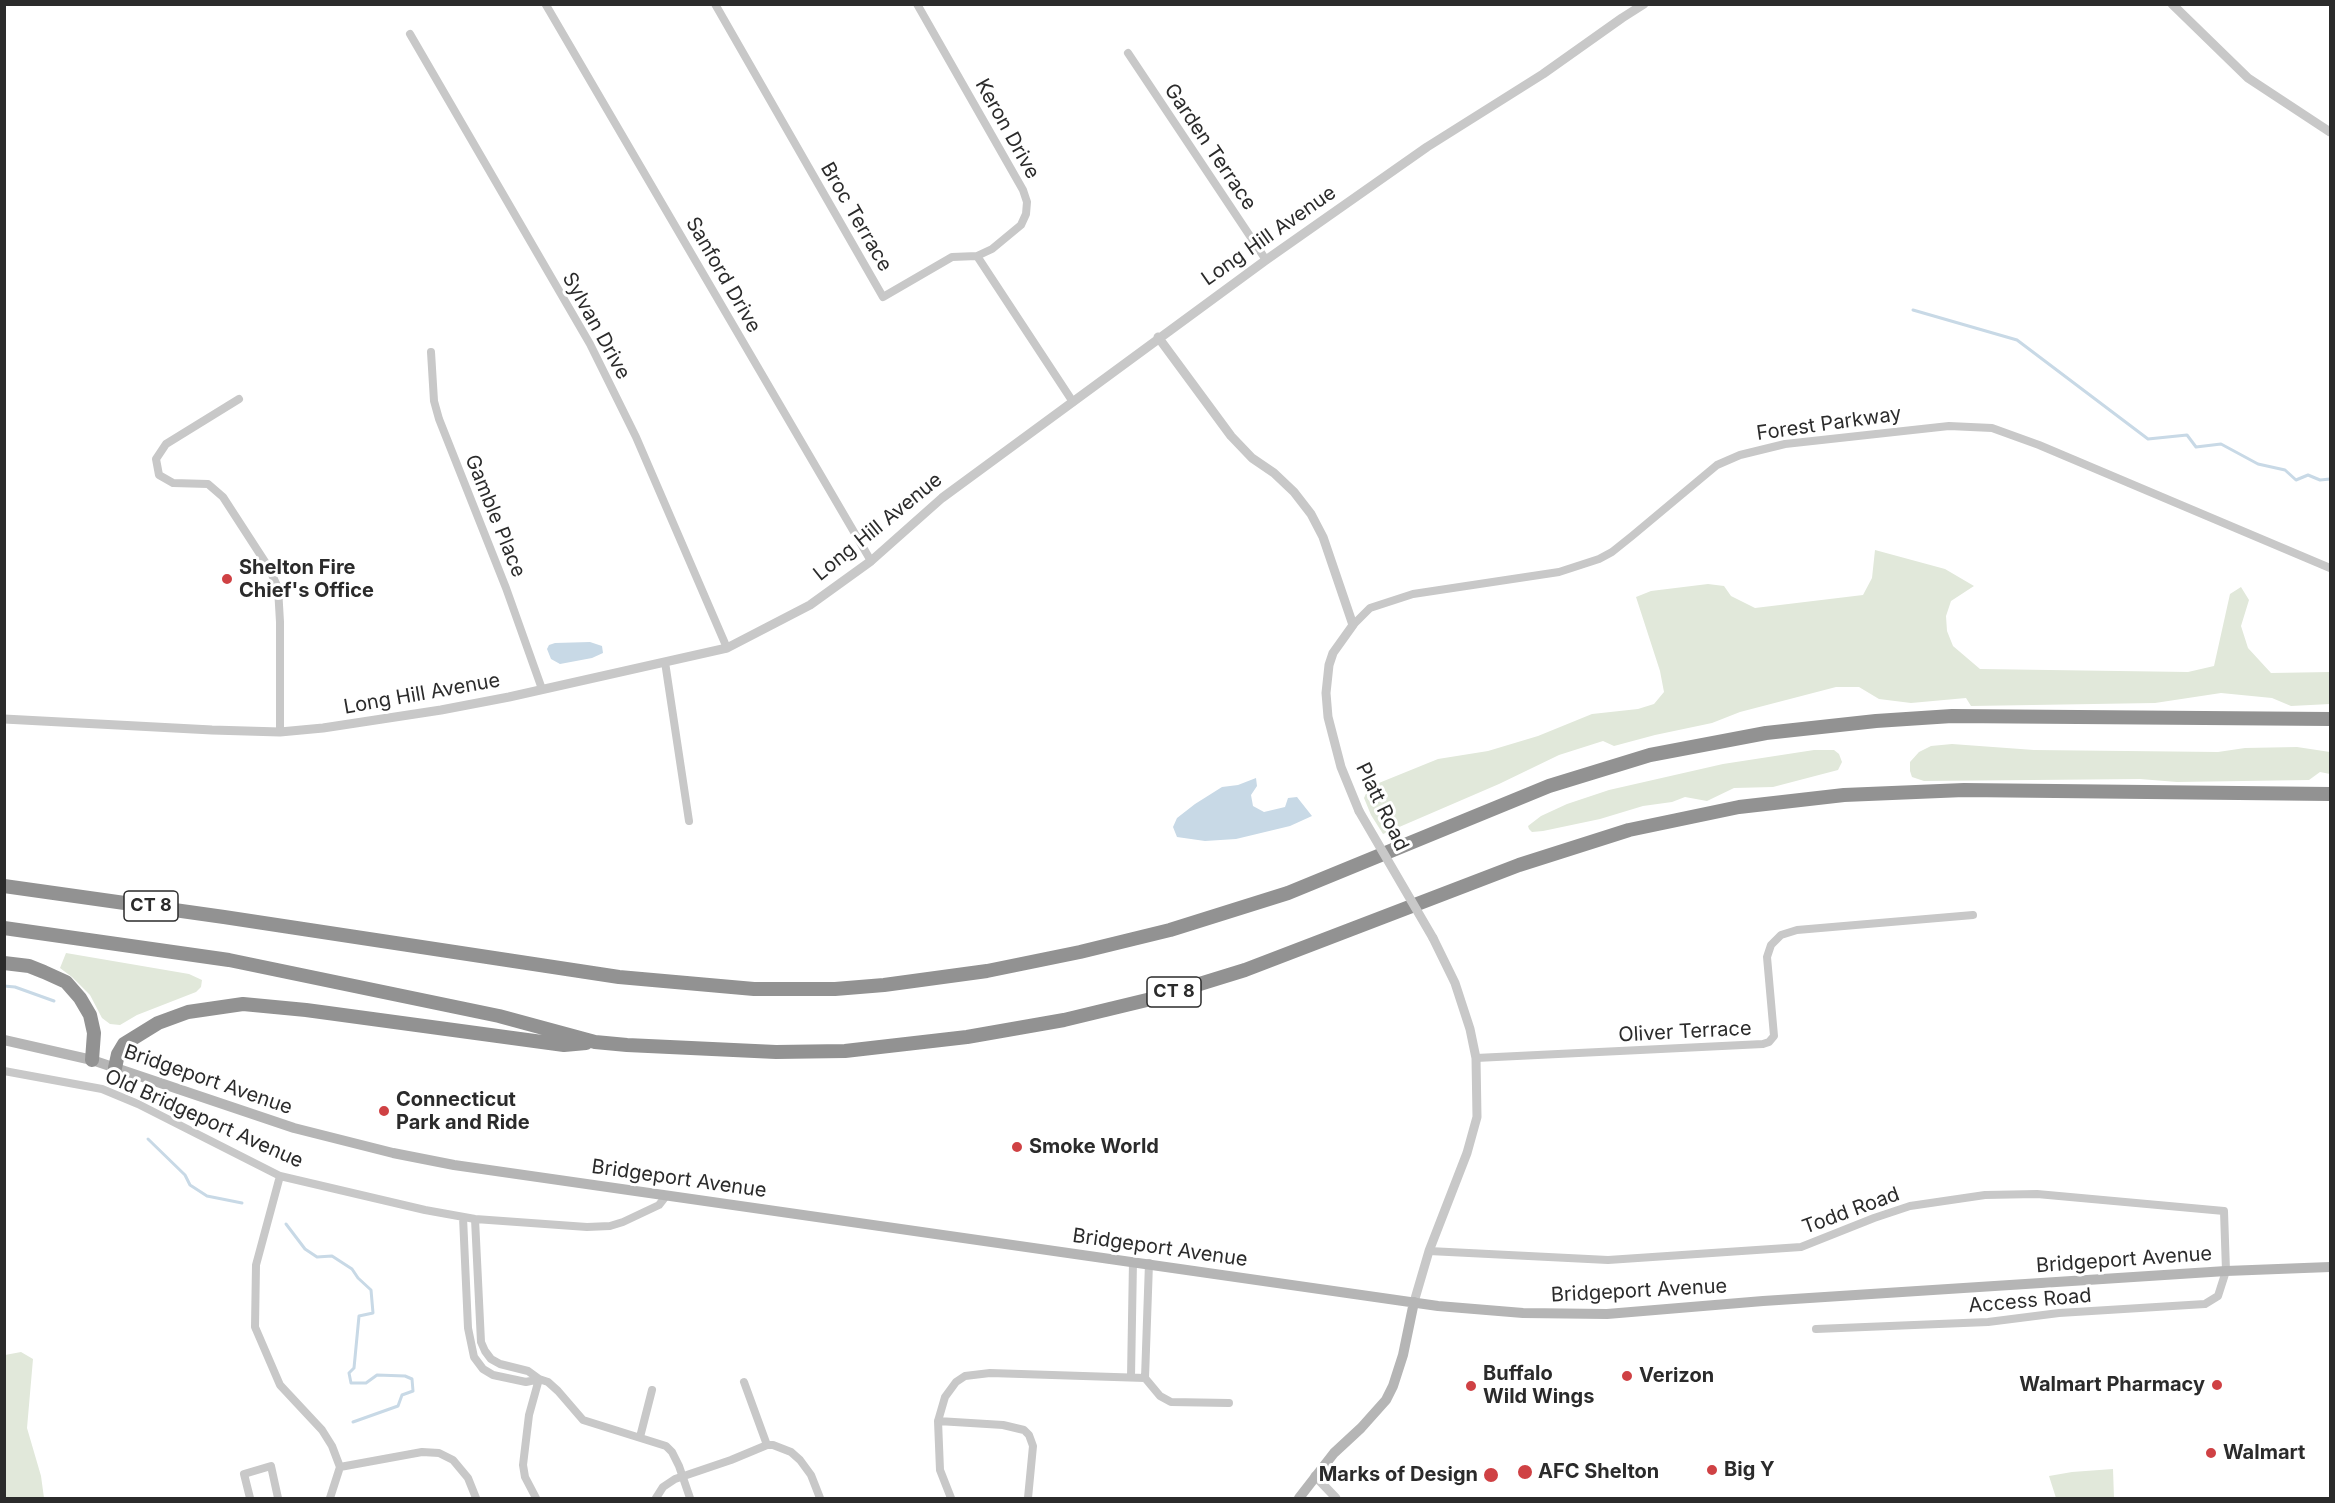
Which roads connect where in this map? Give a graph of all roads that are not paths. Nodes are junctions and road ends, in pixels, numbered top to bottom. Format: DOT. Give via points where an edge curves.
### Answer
graph roads {
  1 [pos="715,4"];
  2 [pos="917,4"];
  3 [pos="1644,4"];
  4 [pos="2172,4"];
  5 [pos="546,5"];
  6 [pos="410,34"];
  7 [pos="1128,53"];
  8 [pos="2331,132"];
  9 [pos="977,256"];
  10 [pos="1266,260"];
  11 [pos="1158,337"];
  12 [pos="431,352"];
  13 [pos="239,399"];
  14 [pos="1073,402"];
  15 [pos="871,561"];
  16 [pos="2331,568"];
  17 [pos="1353,625"];
  18 [pos="727,648"];
  19 [pos="665,662"];
  20 [pos="542,689"];
  21 [pos="4,719"];
  22 [pos="2331,719"];
  23 [pos="280,732"];
  24 [pos="2331,794"];
  25 [pos="689,820"];
  26 [pos="4,886"];
  27 [pos="4,891"];
  28 [pos="78,896"];
  29 [pos="1973,915"];
  30 [pos="4,928"];
  31 [pos="4,963"];
  32 [pos="4,1040"];
  33 [pos="595,1042"];
  34 [pos="1476,1058"];
  35 [pos="92,1060"];
  36 [pos="115,1068"];
  37 [pos="4,1071"];
  38 [pos="280,1176"];
  39 [pos="666,1196"];
  40 [pos="463,1217"];
  41 [pos="475,1219"];
  42 [pos="1429,1251"];
  43 [pos="1132,1261"];
  44 [pos="1149,1263"];
  45 [pos="2331,1267"];
  46 [pos="2226,1271"];
  47 [pos="1414,1302"];
  48 [pos="1816,1329"];
  49 [pos="482,1342"];
  50 [pos="470,1344"];
  51 [pos="1131,1377"];
  52 [pos="1145,1378"];
  53 [pos="539,1379"];
  54 [pos="744,1382"];
  55 [pos="652,1390"];
  56 [pos="1228,1403"];
  57 [pos="938,1421"];
  58 [pos="640,1437"];
  59 [pos="767,1445"];
  60 [pos="340,1467"];
  61 [pos="682,1476"];
  62 [pos="1315,1476"];
  63 [pos="250,1498"];
  64 [pos="278,1498"];
  65 [pos="330,1498"];
  66 [pos="476,1498"];
  67 [pos="536,1498"];
  68 [pos="656,1498"];
  69 [pos="690,1498"];
  70 [pos="820,1498"];
  71 [pos="951,1498"];
  72 [pos="1028,1498"];
  73 [pos="1299,1498"];
  74 [pos="1336,1498"];
  1 -- 9 [label="street, Broc Terrace" via="883,297 952,257"];
  2 -- 9 [label="street, Keron Drive" via="1013,170 1027,202 1021,225"];
  3 -- 10 [label="street, Long Hill Avenue" via="1427,147"];
  4 -- 8 [label="street" via="2248,78"];
  5 -- 15 [label="street, Sanford Drive"];
  6 -- 18 [label="street, Sylvan Drive" via="590,345 636,436"];
  7 -- 10 [label="street, Garden Terrace"];
  9 -- 14 [label="street"];
  10 -- 11 [label="street, Long Hill Avenue"];
  11 -- 14 [label="street, Long Hill Avenue"];
  11 -- 17 [label="street" via="1231,435 1294,492 1311,514 1323,537"];
  12 -- 20 [label="street, Gamble Place" via="439,419"];
  13 -- 23 [label="street" via="166,444 156,459 159,475 173,483 208,483 223,497 269,567 278,588"];
  14 -- 15 [label="street, Long Hill Avenue" via="942,498"];
  15 -- 18 [label="street, Long Hill Avenue" via="810,604"];
  16 -- 17 [label="street, Forest Parkway" via="2039,445 1992,428 1950,426 1785,444 1740,455 1717,465 1612,552 1586,564 1559,572 1413,594 1370,608"];
  17 -- 34 [label="street, Platt Road, bridge" via="1333,653 1326,678 1328,717 1339,761 1359,811 1433,938 1462,1000"];
  18 -- 19 [label="street, Long Hill Avenue"];
  19 -- 20 [label="street, Long Hill Avenue"];
  19 -- 25 [label="street"];
  20 -- 23 [label="street, Long Hill Avenue" via="366,723"];
  21 -- 23 [label="street, Long Hill Avenue"];
  22 -- 28 [label="highway, CT 8" via="1952,716 1766,733 1650,755 1549,786 1288,893 1170,930 987,971 884,986 754,989 619,977"];
  24 -- 33 [label="highway, CT 8" via="1964,790 1844,795 1738,807 1629,830 1541,858 1245,970 1064,1020 967,1037 845,1051 776,1052"];
  26 -- 28 [label="highway"];
  27 -- 28 [label="highway, CT 8"];
  29 -- 34 [label="street, Oliver Terrace" via="1797,930 1781,935 1771,945 1767,957 1774,1036 1763,1044"];
  30 -- 33 [label="highway, CT 8" via="229,960 499,1016"];
  31 -- 35 [label="highway" via="29,966 66,982 90,1015 94,1033"];
  32 -- 35 [label="main road, Bridgeport Avenue"];
  33 -- 36 [label="highway" via="564,1045 243,1004 188,1012 158,1023 124,1044"];
  34 -- 42 [label="street, Platt Road" via="1477,1117"];
  35 -- 36 [label="main road, Bridgeport Avenue"];
  36 -- 39 [label="main road, Bridgeport Avenue" via="294,1128 393,1153"];
  37 -- 38 [label="street, Old Bridgeport Avenue" via="102,1089"];
  38 -- 40 [label="street, Old Bridgeport Avenue"];
  38 -- 60 [label="street" via="256,1264 255,1327 280,1385 322,1430"];
  39 -- 41 [label="street, Old Bridgeport Avenue" via="659,1205 610,1226 568,1227"];
  39 -- 43 [label="main road, Bridgeport Avenue"];
  40 -- 41 [label="street, Old Bridgeport Avenue"];
  40 -- 50 [label="street"];
  41 -- 49 [label="street"];
  42 -- 46 [label="street, Todd Road" via="1608,1260 1801,1247 1910,1206 1953,1198 2037,1194 2224,1211"];
  42 -- 47 [label="street, Platt Road"];
  43 -- 44 [label="main road, Bridgeport Avenue"];
  43 -- 51 [label="street"];
  44 -- 47 [label="main road, Bridgeport Avenue"];
  44 -- 52 [label="street"];
  45 -- 46 [label="main road, Bridgeport Avenue"];
  46 -- 47 [label="main road, Bridgeport Avenue" via="1607,1314 1523,1313"];
  46 -- 48 [label="street, Access Road" via="2218,1296 2205,1304 2059,1313 1988,1322"];
  47 -- 62 [label="main road" via="1403,1355 1386,1400"];
  49 -- 50 [label="street"];
  49 -- 53 [label="street" via="490,1359 528,1371"];
  50 -- 53 [label="street" via="483,1370 526,1382"];
  51 -- 52 [label="street"];
  51 -- 57 [label="street" via="975,1373 964,1376 950,1389"];
  52 -- 56 [label="street" via="1171,1401"];
  53 -- 58 [label="street" via="558,1390 583,1420"];
  53 -- 67 [label="street" via="528,1415 523,1465"];
  54 -- 59 [label="street"];
  55 -- 58 [label="street"];
  57 -- 71 [label="street" via="940,1470"];
  57 -- 72 [label="street" via="1024,1430 1033,1446"];
  58 -- 61 [label="street" via="666,1446"];
  59 -- 61 [label="street"];
  59 -- 70 [label="street" via="783,1448 800,1460 811,1474"];
  60 -- 65 [label="street"];
  60 -- 66 [label="street" via="440,1452 468,1478"];
  61 -- 68 [label="street" via="668,1483"];
  61 -- 69 [label="street"];
  62 -- 73 [label="main road"];
  62 -- 74 [label="street"];
  63 -- 64 [label="street" via="244,1474 271,1466"];
}
